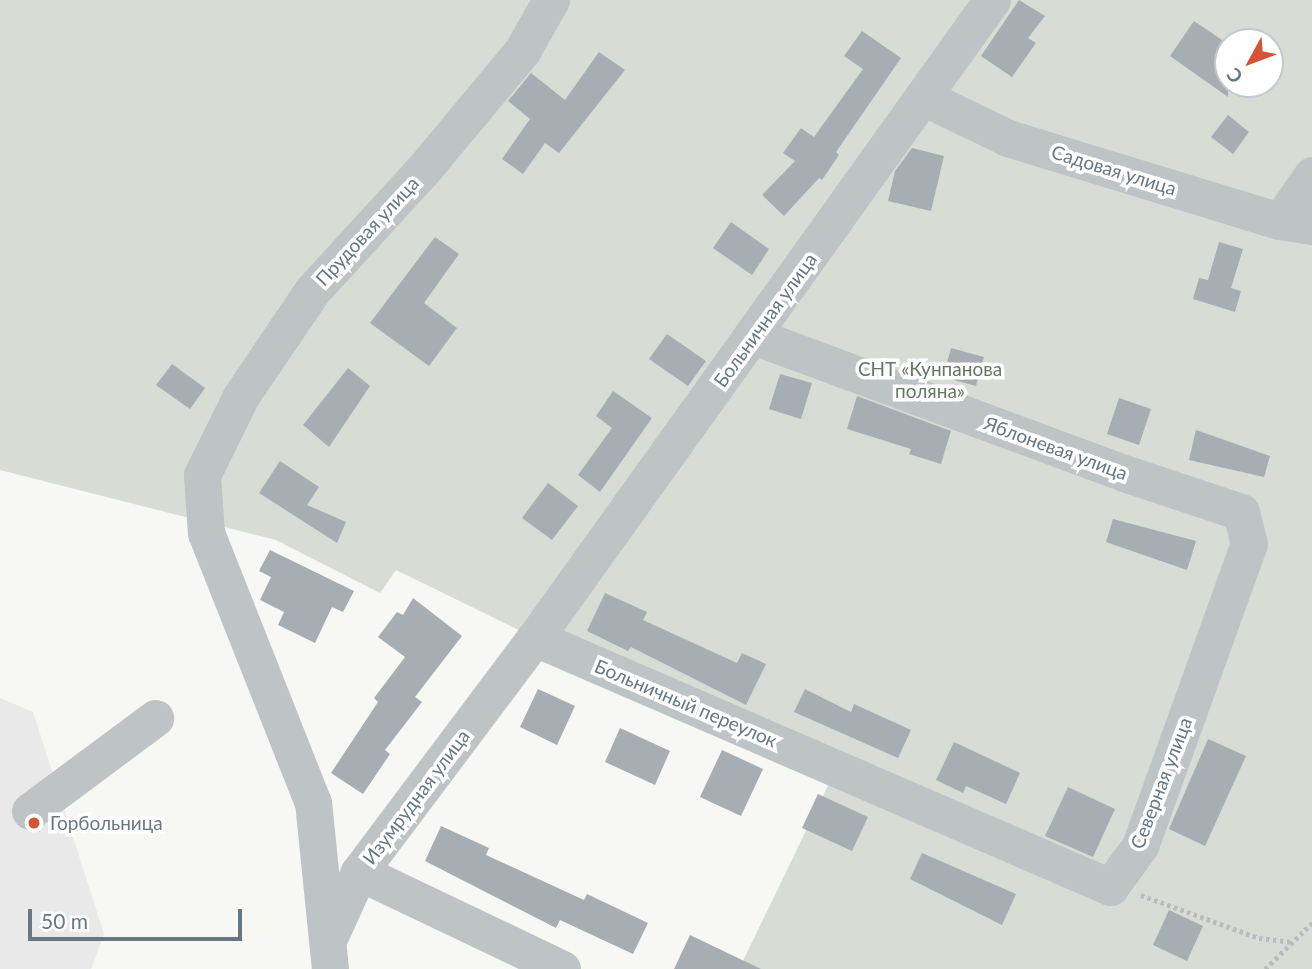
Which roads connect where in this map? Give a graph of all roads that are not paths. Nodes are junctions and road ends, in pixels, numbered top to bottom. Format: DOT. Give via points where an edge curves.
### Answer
graph roads {
  1 [pos="551,0"];
  2 [pos="992,0"];
  3 [pos="923,97"];
  4 [pos="1312,175"];
  5 [pos="1296,223"];
  6 [pos="754,336"];
  7 [pos="1241,512"];
  8 [pos="535,638"];
  9 [pos="155,718"];
  10 [pos="836,769"];
  11 [pos="30,811"];
  12 [pos="359,873"];
  13 [pos="329,955"];
  14 [pos="562,969"];
  1 -- 13 [label="street, Прудовая улица" via="522,51 423,170 312,291 242,396 202,475 206,533 253,666 313,803"];
  2 -- 3 [label="street, Больничная улица"];
  3 -- 5 [label="street, Садовая улица" via="1008,138"];
  3 -- 6 [label="street, Больничная улица"];
  4 -- 5 [label="street"];
  6 -- 7 [label="street, Яблоневая улица" via="1124,474"];
  6 -- 8 [label="street, Больничная улица"];
  7 -- 10 [label="street, Северная улица" via="1249,544 1140,846 1110,887"];
  8 -- 10 [label="street, Больничный переулок"];
  8 -- 12 [label="street, Изумрудная улица"];
  9 -- 11 [label="street"];
  12 -- 13 [label="street, Изумрудная улица"];
  12 -- 14 [label="street"];
}
